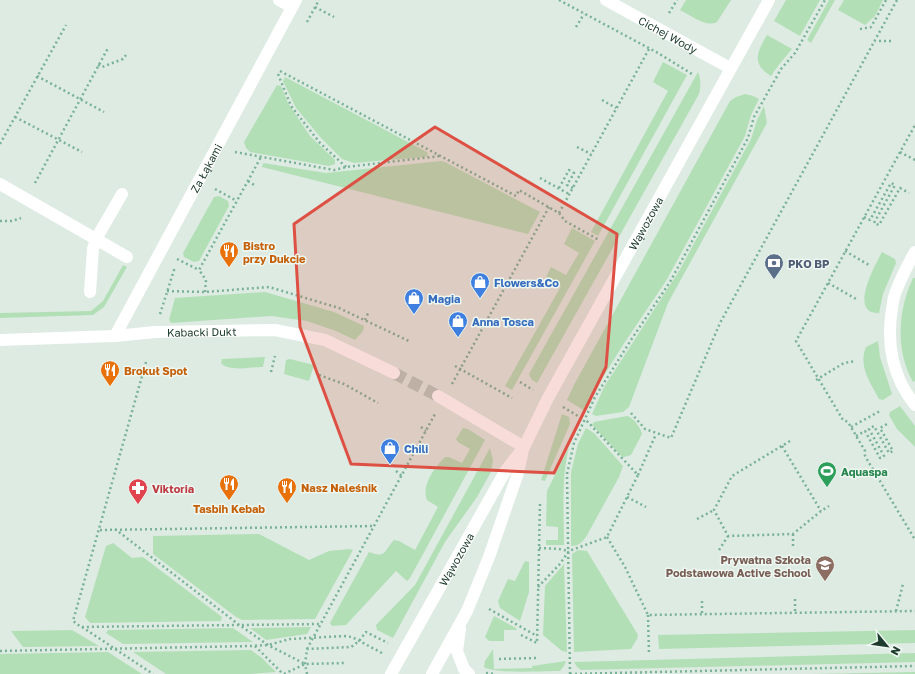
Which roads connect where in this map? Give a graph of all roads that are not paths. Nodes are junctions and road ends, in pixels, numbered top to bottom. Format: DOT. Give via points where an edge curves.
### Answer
graph roads {
  1 [pos="279,0"];
  2 [pos="606,0"];
  3 [pos="769,0"];
  4 [pos="294,4"];
  5 [pos="730,68"];
  6 [pos="0,184"];
  7 [pos="122,194"];
  8 [pos="96,240"];
  9 [pos="915,252"];
  10 [pos="127,257"];
  11 [pos="90,292"];
  12 [pos="115,336"];
  13 [pos="0,340"];
  14 [pos="394,373"];
  15 [pos="440,398"];
  16 [pos="915,405"];
  17 [pos="524,447"];
  18 [pos="461,622"];
  19 [pos="391,674"];
  20 [pos="432,674"];
  21 [pos="469,674"];
  1 -- 4 [label="street"];
  2 -- 5 [label="street, Cichej Wody"];
  3 -- 5 [label="street, Wąwozowa"];
  4 -- 12 [label="street, Za Łąkami"];
  5 -- 17 [label="street, Wąwozowa" via="548,398"];
  6 -- 8 [label="street"];
  7 -- 8 [label="street"];
  8 -- 10 [label="street"];
  8 -- 11 [label="street"];
  9 -- 16 [label="street" via="894,296 889,324 890,352 897,376"];
  12 -- 13 [label="street, Kabacki Dukt"];
  12 -- 14 [label="street, Kabacki Dukt" via="155,332 275,330 325,340"];
  15 -- 17 [label="street"];
  17 -- 18 [label="street, Wąwozowa" via="518,473 489,557"];
  17 -- 19 [label="street, Wąwozowa" via="506,470"];
  18 -- 20 [label="street, Wąwozowa"];
  18 -- 21 [label="street" via="457,652"];
}
